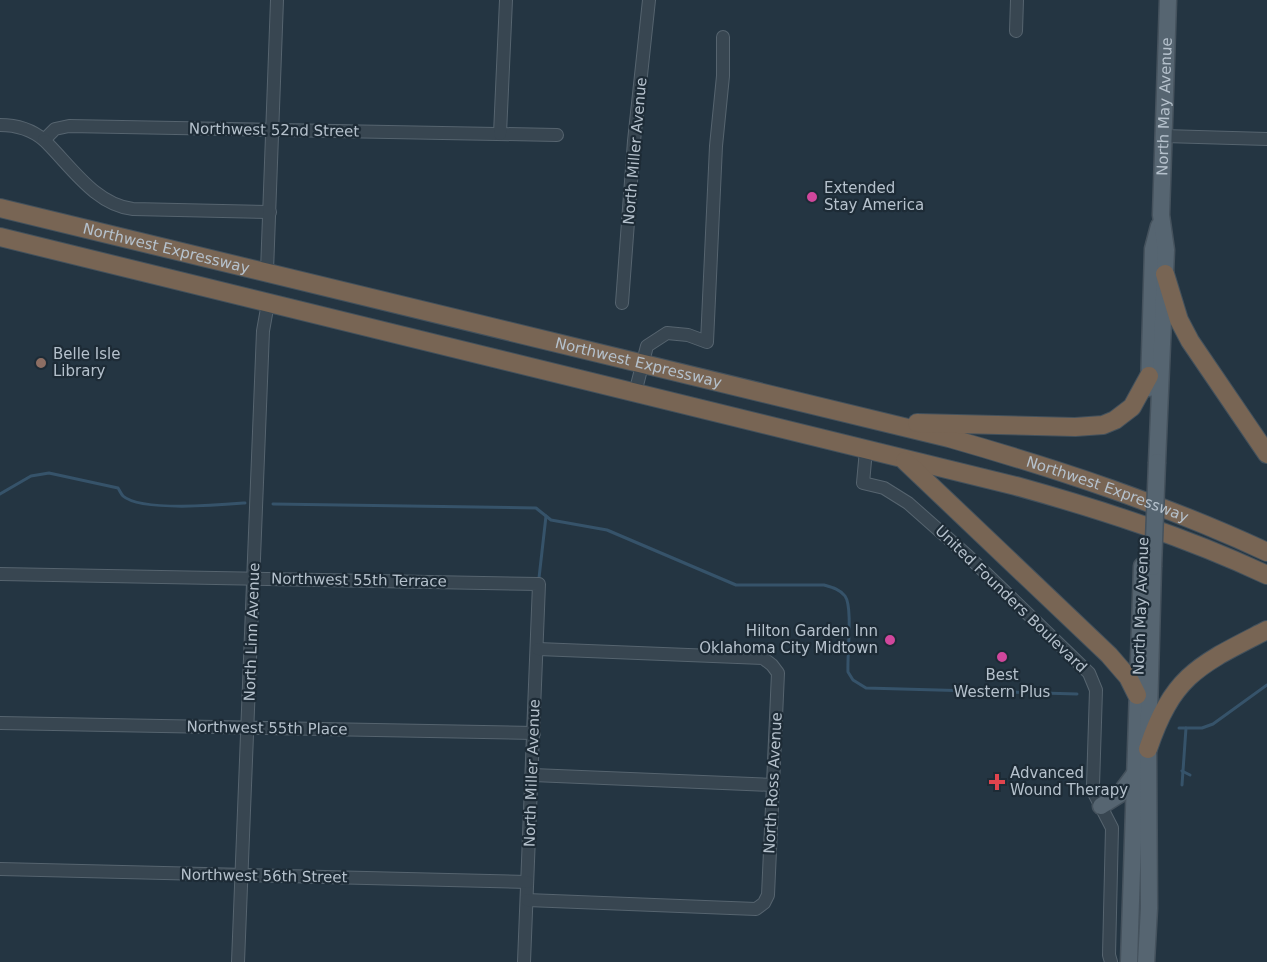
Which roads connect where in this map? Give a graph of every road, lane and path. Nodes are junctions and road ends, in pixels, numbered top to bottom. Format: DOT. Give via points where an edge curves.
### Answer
graph roads {
  1 [pos="277,0"];
  2 [pos="506,0"];
  3 [pos="649,0"];
  4 [pos="1017,0"];
  5 [pos="1168,0"];
  6 [pos="1016,31"];
  7 [pos="723,37"];
  8 [pos="0,125"];
  9 [pos="273,131"];
  10 [pos="500,134"];
  11 [pos="557,135"];
  12 [pos="1164,136"];
  13 [pos="1267,139"];
  14 [pos="44,140"];
  15 [pos="0,208"];
  16 [pos="270,212"];
  17 [pos="1161,215"];
  18 [pos="0,237"];
  19 [pos="267,271"];
  20 [pos="1165,274"];
  21 [pos="307,281"];
  22 [pos="268,303"];
  23 [pos="622,303"];
  24 [pos="643,364"];
  25 [pos="1149,376"];
  26 [pos="635,393"];
  27 [pos="891,424"];
  28 [pos="866,450"];
  29 [pos="1267,454"];
  30 [pos="902,458"];
  31 [pos="1152,462"];
  32 [pos="1267,552"];
  33 [pos="1148,567"];
  34 [pos="0,574"];
  35 [pos="1267,575"];
  36 [pos="255,578"];
  37 [pos="539,584"];
  38 [pos="1267,630"];
  39 [pos="537,648"];
  40 [pos="1137,695"];
  41 [pos="0,723"];
  42 [pos="248,728"];
  43 [pos="534,734"];
  44 [pos="1148,749"];
  45 [pos="1135,774"];
  46 [pos="533,775"];
  47 [pos="773,785"];
  48 [pos="1101,806"];
  49 [pos="0,869"];
  50 [pos="241,876"];
  51 [pos="527,882"];
  52 [pos="527,900"];
  53 [pos="238,962"];
  54 [pos="524,962"];
  55 [pos="1111,962"];
  56 [pos="1129,962"];
  57 [pos="1146,962"];
  1 -- 9 [label="street"];
  2 -- 10 [label="street"];
  3 -- 23 [label="street, North Miller Avenue"];
  4 -- 6 [label="street"];
  5 -- 12 [label="main road, North May Avenue"];
  7 -- 24 [label="street" via="707,342 667,333 647,346"];
  8 -- 14 [label="street" via="24,128"];
  9 -- 10 [label="street, Northwest 52nd Street"];
  9 -- 14 [label="street, Northwest 52nd Street" via="69,126 55,129"];
  9 -- 16 [label="street"];
  10 -- 11 [label="street, Northwest 52nd Street"];
  12 -- 13 [label="street"];
  12 -- 17 [label="main road, North May Avenue"];
  14 -- 16 [label="street" via="99,196 116,206"];
  15 -- 19 [label="highway, Northwest Expressway"];
  16 -- 19 [label="street"];
  17 -- 20 [label="main road, North May Avenue"];
  17 -- 25 [label="main road, North May Avenue" via="1153,249"];
  18 -- 22 [label="highway, Northwest Expressway"];
  19 -- 21 [label="highway, Northwest Expressway"];
  20 -- 29 [label="highway" via="1176,313 1190,340"];
  20 -- 31 [label="main road, North May Avenue"];
  21 -- 22 [label="highway" via="278,291"];
  21 -- 24 [label="highway, Northwest Expressway"];
  22 -- 26 [label="highway, Northwest Expressway"];
  22 -- 36 [label="street, North Linn Avenue" via="263,332"];
  24 -- 26 [label="street"];
  24 -- 27 [label="highway, Northwest Expressway"];
  25 -- 27 [label="highway" via="1132,407 1103,425"];
  25 -- 31 [label="main road, North May Avenue"];
  26 -- 28 [label="highway, Northwest Expressway"];
  27 -- 32 [label="highway, Northwest Expressway" via="1022,459 1127,494"];
  28 -- 30 [label="highway, Northwest Expressway"];
  28 -- 48 [label="street, United Founders Boulevard" via="863,483 884,488 908,503 1089,673 1096,690 1094,786"];
  30 -- 35 [label="highway, Northwest Expressway" via="1100,509 1170,533"];
  30 -- 40 [label="highway" via="1109,655"];
  31 -- 33 [label="main road, North May Avenue, bridge"];
  33 -- 40 [label="main road, North May Avenue"];
  33 -- 44 [label="main road, North May Avenue"];
  34 -- 36 [label="street, Northwest 55th Terrace"];
  36 -- 37 [label="street, Northwest 55th Terrace"];
  36 -- 42 [label="street, North Linn Avenue"];
  37 -- 39 [label="street, North Miller Avenue"];
  38 -- 44 [label="highway" via="1190,674 1167,702"];
  39 -- 43 [label="street, North Miller Avenue"];
  39 -- 47 [label="street, North Ross Avenue" via="763,658 778,673"];
  40 -- 45 [label="main road, North May Avenue"];
  41 -- 42 [label="street, Northwest 55th Place"];
  42 -- 43 [label="street, Northwest 55th Place"];
  42 -- 50 [label="street, North Linn Avenue"];
  43 -- 46 [label="street, North Miller Avenue"];
  44 -- 57 [label="main road, North May Avenue"];
  45 -- 48 [label="main road" via="1120,794"];
  45 -- 56 [label="main road, North May Avenue"];
  46 -- 47 [label="street"];
  46 -- 51 [label="street, North Miller Avenue"];
  47 -- 52 [label="street, North Ross Avenue" via="768,895 756,909"];
  48 -- 55 [label="street, United Founders Boulevard" via="1112,828"];
  49 -- 50 [label="street, Northwest 56th Street"];
  50 -- 51 [label="street, Northwest 56th Street"];
  50 -- 53 [label="street, North Linn Avenue"];
  51 -- 52 [label="street, North Miller Avenue"];
  52 -- 54 [label="street, North Miller Avenue"];
}
